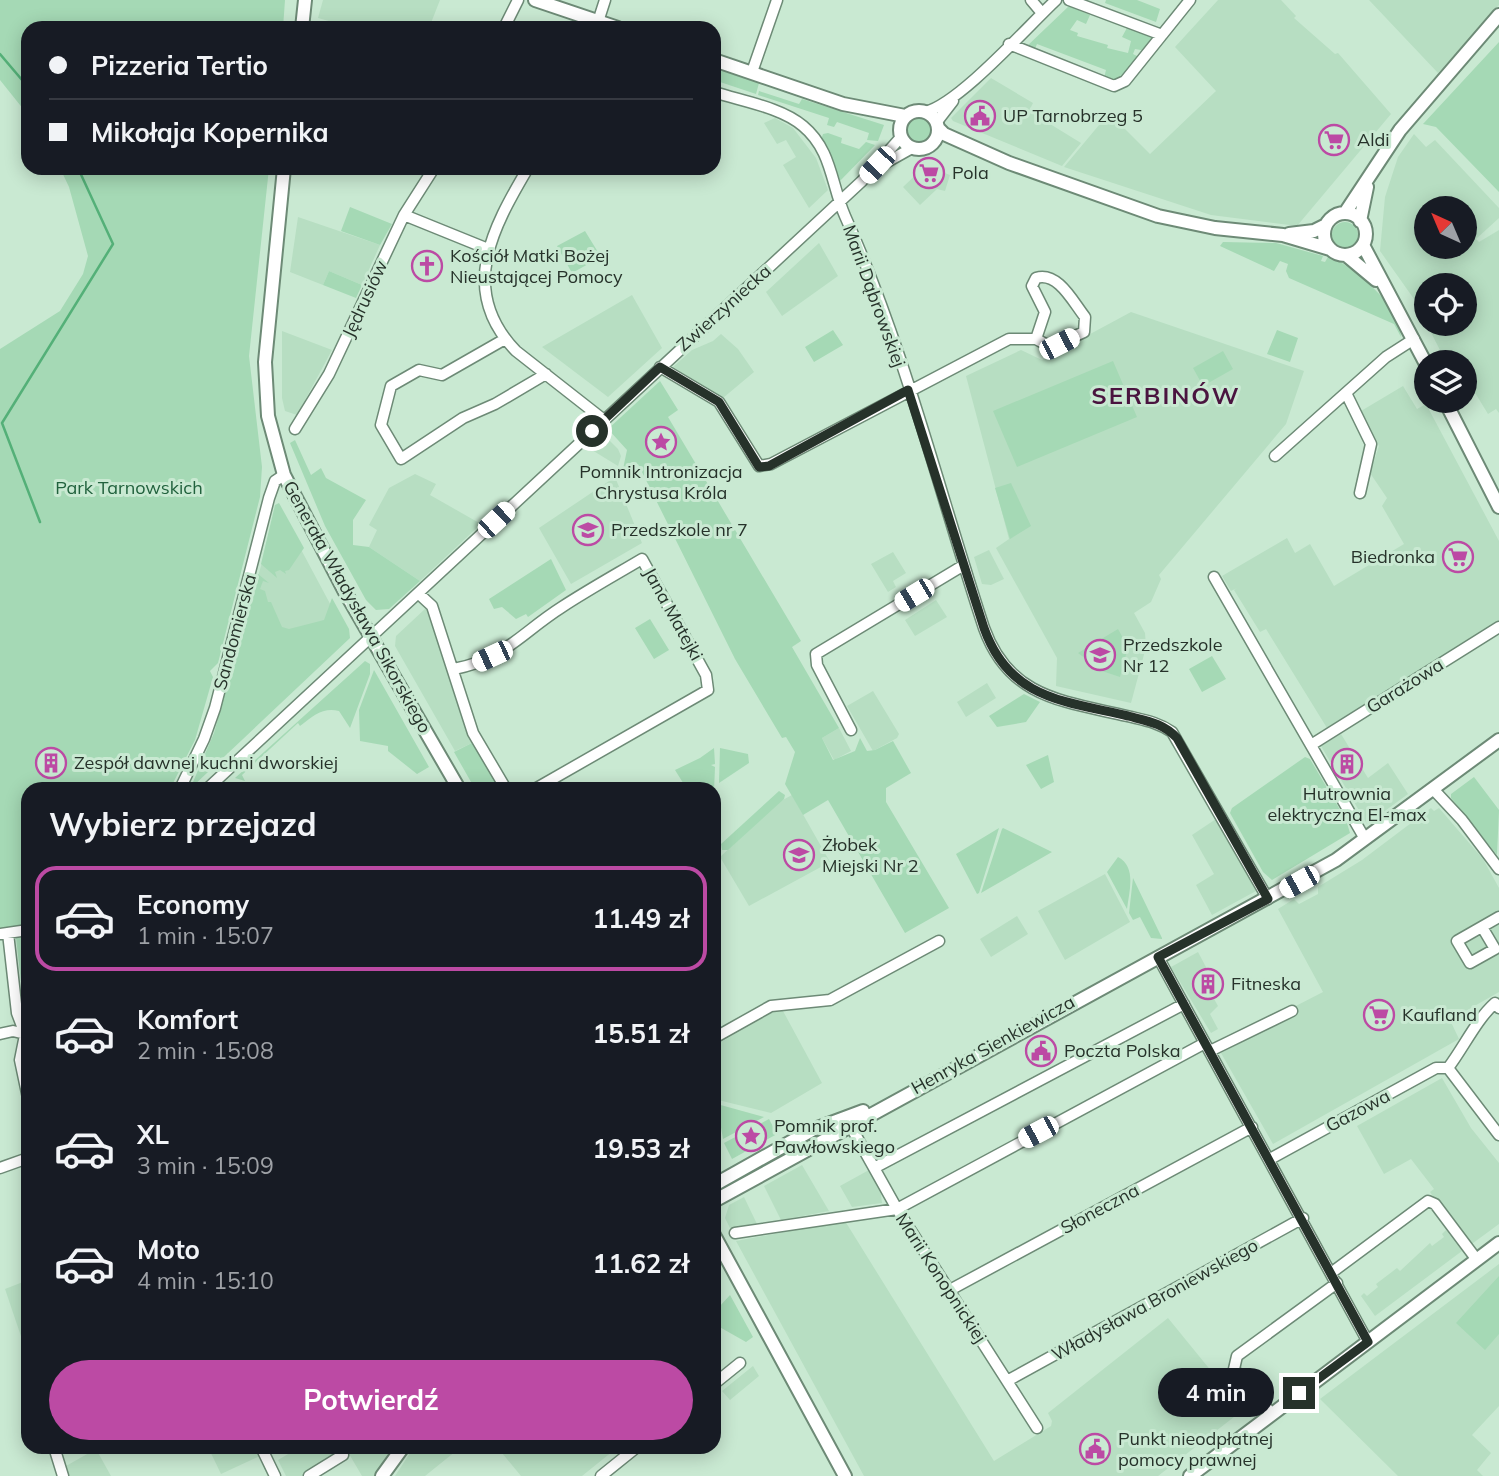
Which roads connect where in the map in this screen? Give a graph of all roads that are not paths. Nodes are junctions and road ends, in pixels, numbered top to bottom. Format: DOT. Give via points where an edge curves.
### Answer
graph roads {
  1 [pos="297,0"];
  2 [pos="305,0"];
  3 [pos="518,0"];
  4 [pos="535,0"];
  5 [pos="605,0"];
  6 [pos="777,0"];
  7 [pos="1031,0"];
  8 [pos="1056,0"];
  9 [pos="1069,0"];
  10 [pos="1190,0"];
  11 [pos="1042,13"];
  12 [pos="1499,15"];
  13 [pos="296,21"];
  14 [pos="303,21"];
  15 [pos="508,21"];
  16 [pos="589,21"];
  17 [pos="598,21"];
  18 [pos="1162,36"];
  19 [pos="1009,44"];
  20 [pos="721,62"];
  21 [pos="752,72"];
  22 [pos="968,83"];
  23 [pos="721,94"];
  24 [pos="843,104"];
  25 [pos="925,111"];
  26 [pos="905,116"];
  27 [pos="937,125"];
  28 [pos="900,134"];
  29 [pos="933,142"];
  30 [pos="912,148"];
  31 [pos="1009,163"];
  32 [pos="283,175"];
  33 [pos="430,175"];
  34 [pos="524,175"];
  35 [pos="1369,176"];
  36 [pos="862,181"];
  37 [pos="840,202"];
  38 [pos="1345,214"];
  39 [pos="404,215"];
  40 [pos="1360,221"];
  41 [pos="1326,225"];
  42 [pos="1283,235"];
  43 [pos="1363,245"];
  44 [pos="488,249"];
  45 [pos="1330,249"];
  46 [pos="1346,255"];
  47 [pos="1381,285"];
  48 [pos="505,339"];
  49 [pos="1036,339"];
  50 [pos="1414,339"];
  51 [pos="1419,350"];
  52 [pos="660,367"];
  53 [pos="547,374"];
  54 [pos="908,390"];
  55 [pos="1346,393"];
  56 [pos="1451,413"];
  57 [pos="604,419"];
  58 [pos="295,429"];
  59 [pos="1275,456"];
  60 [pos="284,475"];
  61 [pos="1360,493"];
  62 [pos="1499,507"];
  63 [pos="964,565"];
  64 [pos="1214,577"];
  65 [pos="419,594"];
  66 [pos="1499,627"];
  67 [pos="371,637"];
  68 [pos="454,669"];
  69 [pos="851,730"];
  70 [pos="1499,742"];
  71 [pos="1311,745"];
  72 [pos="183,782"];
  73 [pos="215,782"];
  74 [pos="455,782"];
  75 [pos="502,782"];
  76 [pos="547,782"];
  77 [pos="1433,789"];
  78 [pos="1365,839"];
  79 [pos="1499,869"];
  80 [pos="1268,899"];
  81 [pos="1499,917"];
  82 [pos="1482,927"];
  83 [pos="4,933"];
  84 [pos="939,941"];
  85 [pos="1158,957"];
  86 [pos="1184,1004"];
  87 [pos="1499,1008"];
  88 [pos="1292,1011"];
  89 [pos="21,1022"];
  90 [pos="21,1030"];
  91 [pos="0,1034"];
  92 [pos="721,1034"];
  93 [pos="1207,1047"];
  94 [pos="1448,1068"];
  95 [pos="893,1100"];
  96 [pos="850,1125"];
  97 [pos="1252,1127"];
  98 [pos="1499,1135"];
  99 [pos="1270,1159"];
  100 [pos="21,1160"];
  101 [pos="0,1168"];
  102 [pos="874,1168"];
  103 [pos="721,1181"];
  104 [pos="721,1196"];
  105 [pos="897,1209"];
  106 [pos="1303,1218"];
  107 [pos="735,1233"];
  108 [pos="1499,1243"];
  109 [pos="721,1248"];
  110 [pos="1477,1260"];
  111 [pos="1334,1278"];
  112 [pos="948,1291"];
  113 [pos="1368,1342"];
  114 [pos="740,1363"];
  115 [pos="721,1378"];
  116 [pos="1007,1381"];
  117 [pos="1272,1414"];
  118 [pos="1037,1429"];
  119 [pos="57,1454"];
  120 [pos="264,1454"];
  121 [pos="398,1454"];
  122 [pos="628,1454"];
  123 [pos="343,1455"];
  124 [pos="63,1476"];
  125 [pos="275,1476"];
  126 [pos="309,1476"];
  127 [pos="382,1476"];
  128 [pos="601,1476"];
  129 [pos="845,1476"];
  130 [pos="1190,1476"];
  1 -- 13 [label="street"];
  2 -- 14 [label="street"];
  3 -- 15 [label="street"];
  4 -- 16 [label="street"];
  5 -- 17 [label="street"];
  6 -- 21 [label="street"];
  7 -- 11 [label="street"];
  8 -- 11 [label="street"];
  9 -- 18 [label="street"];
  10 -- 18 [label="street"];
  11 -- 19 [label="street"];
  12 -- 35 [label="street" via="1400,130"];
  18 -- 19 [label="street" via="1125,81 1114,86"];
  19 -- 22 [label="street"];
  20 -- 21 [label="street"];
  21 -- 24 [label="street"];
  22 -- 25 [label="street" via="933,110"];
  22 -- 27 [label="street"];
  23 -- 37 [label="street, Marii Dąbrowskiej" via="803,125 827,157"];
  24 -- 26 [label="street"];
  24 -- 28 [label="street"];
  25 -- 26 [label="street"];
  25 -- 27 [label="street"];
  26 -- 28 [label="street"];
  27 -- 29 [label="street"];
  27 -- 31 [label="street" via="944,134"];
  28 -- 30 [label="street"];
  28 -- 36 [label="street, Zwierzyniecka"];
  29 -- 30 [label="street"];
  29 -- 31 [label="street"];
  30 -- 36 [label="street, Zwierzyniecka"];
  31 -- 42 [label="street" via="1166,218"];
  32 -- 60 [label="street, Generała Władysława Sikorskiego" via="265,362 268,416"];
  33 -- 39 [label="street, Jędrusiów"];
  34 -- 44 [label="street"];
  35 -- 38 [label="street"];
  35 -- 40 [label="street"];
  36 -- 37 [label="street, Zwierzyniecka"];
  37 -- 52 [label="street, Zwierzyniecka"];
  37 -- 54 [label="street, Marii Dąbrowskiej"];
  38 -- 40 [label="street"];
  38 -- 41 [label="street"];
  39 -- 44 [label="street"];
  39 -- 58 [label="street, Jędrusiów" via="330,374"];
  40 -- 43 [label="street" via="1365,232"];
  41 -- 42 [label="street"];
  41 -- 45 [label="street" via="1324,239"];
  42 -- 45 [label="street"];
  43 -- 46 [label="street"];
  43 -- 47 [label="street"];
  44 -- 48 [label="street" via="484,290 489,311"];
  45 -- 46 [label="street"];
  46 -- 47 [label="street"];
  47 -- 50 [label="street"];
  48 -- 53 [label="street"];
  48 -- 53 [label="street" via="442,375 419,370 391,386 381,425 401,459 463,418"];
  49 -- 49 [label="street, Marii Dąbrowskiej" via="1051,347 1084,332 1086,325 1085,317 1057,281 1045,276 1036,278 1032,286 1045,313"];
  49 -- 54 [label="street, Marii Dąbrowskiej" via="1009,339"];
  50 -- 51 [label="street"];
  50 -- 55 [label="street"];
  52 -- 54 [label="street" via="719,402 759,467"];
  52 -- 57 [label="street, Zwierzyniecka"];
  53 -- 57 [label="street"];
  54 -- 63 [label="street, Marii Dąbrowskiej"];
  55 -- 59 [label="street"];
  55 -- 61 [label="street" via="1371,444"];
  56 -- 62 [label="street"];
  57 -- 65 [label="street, Zwierzyniecka"];
  60 -- 67 [label="street, Generała Władysława Sikorskiego"];
  60 -- 72 [label="street, Sandomierska" via="273,484 215,708"];
  63 -- 69 [label="street" via="816,654 817,665"];
  63 -- 80 [label="street, Marii Dąbrowskiej" via="992,648 1014,677 1041,694 1153,722 1177,738"];
  64 -- 71 [label="street"];
  65 -- 67 [label="street, Zwierzyniecka"];
  65 -- 68 [label="street" via="432,606"];
  66 -- 71 [label="street, Garażowa"];
  67 -- 73 [label="street, Zwierzyniecka"];
  67 -- 74 [label="street, Generała Władysława Sikorskiego"];
  68 -- 75 [label="street" via="473,733"];
  68 -- 76 [label="street, Jana Matejki" via="510,648 559,608 642,559 706,675 708,690"];
  70 -- 77 [label="street, Henryka Sienkiewicza"];
  71 -- 78 [label="street"];
  77 -- 78 [label="street, Henryka Sienkiewicza"];
  77 -- 79 [label="street"];
  78 -- 80 [label="street, Henryka Sienkiewicza"];
  80 -- 85 [label="street, Henryka Sienkiewicza"];
  81 -- 82 [label="street"];
  83 -- 89 [label="street"];
  84 -- 92 [label="street" via="830,1000 771,1006"];
  85 -- 86 [label="street"];
  85 -- 95 [label="street, Henryka Sienkiewicza"];
  86 -- 93 [label="street"];
  86 -- 102 [label="street"];
  87 -- 94 [label="street" via="1495,1003 1486,1012"];
  88 -- 93 [label="street"];
  90 -- 91 [label="street"];
  93 -- 97 [label="street"];
  93 -- 105 [label="street"];
  94 -- 98 [label="street"];
  94 -- 99 [label="street, Gazowa" via="1436,1068"];
  95 -- 96 [label="street, Henryka Sienkiewicza"];
  95 -- 103 [label="street, Henryka Sienkiewicza" via="821,1126"];
  96 -- 102 [label="street, Marii Konopnickiej"];
  96 -- 104 [label="street, Henryka Sienkiewicza"];
  97 -- 99 [label="street"];
  97 -- 112 [label="street, Słoneczna"];
  99 -- 106 [label="street"];
  100 -- 101 [label="street"];
  102 -- 105 [label="street, Marii Konopnickiej"];
  105 -- 107 [label="street"];
  105 -- 112 [label="street, Marii Konopnickiej"];
  106 -- 111 [label="street"];
  106 -- 116 [label="street, Władysława Broniewskiego"];
  108 -- 110 [label="street"];
  109 -- 129 [label="street"];
  110 -- 111 [label="street" via="1435,1203 1428,1201"];
  110 -- 113 [label="street"];
  111 -- 113 [label="street"];
  111 -- 117 [label="street" via="1237,1356 1234,1368"];
  112 -- 116 [label="street, Marii Konopnickiej"];
  113 -- 117 [label="street"];
  114 -- 115 [label="street"];
  116 -- 118 [label="street, Marii Konopnickiej"];
  117 -- 130 [label="street"];
  119 -- 124 [label="street"];
  120 -- 125 [label="street"];
  121 -- 127 [label="street"];
  122 -- 128 [label="street"];
  123 -- 126 [label="street"];
}
